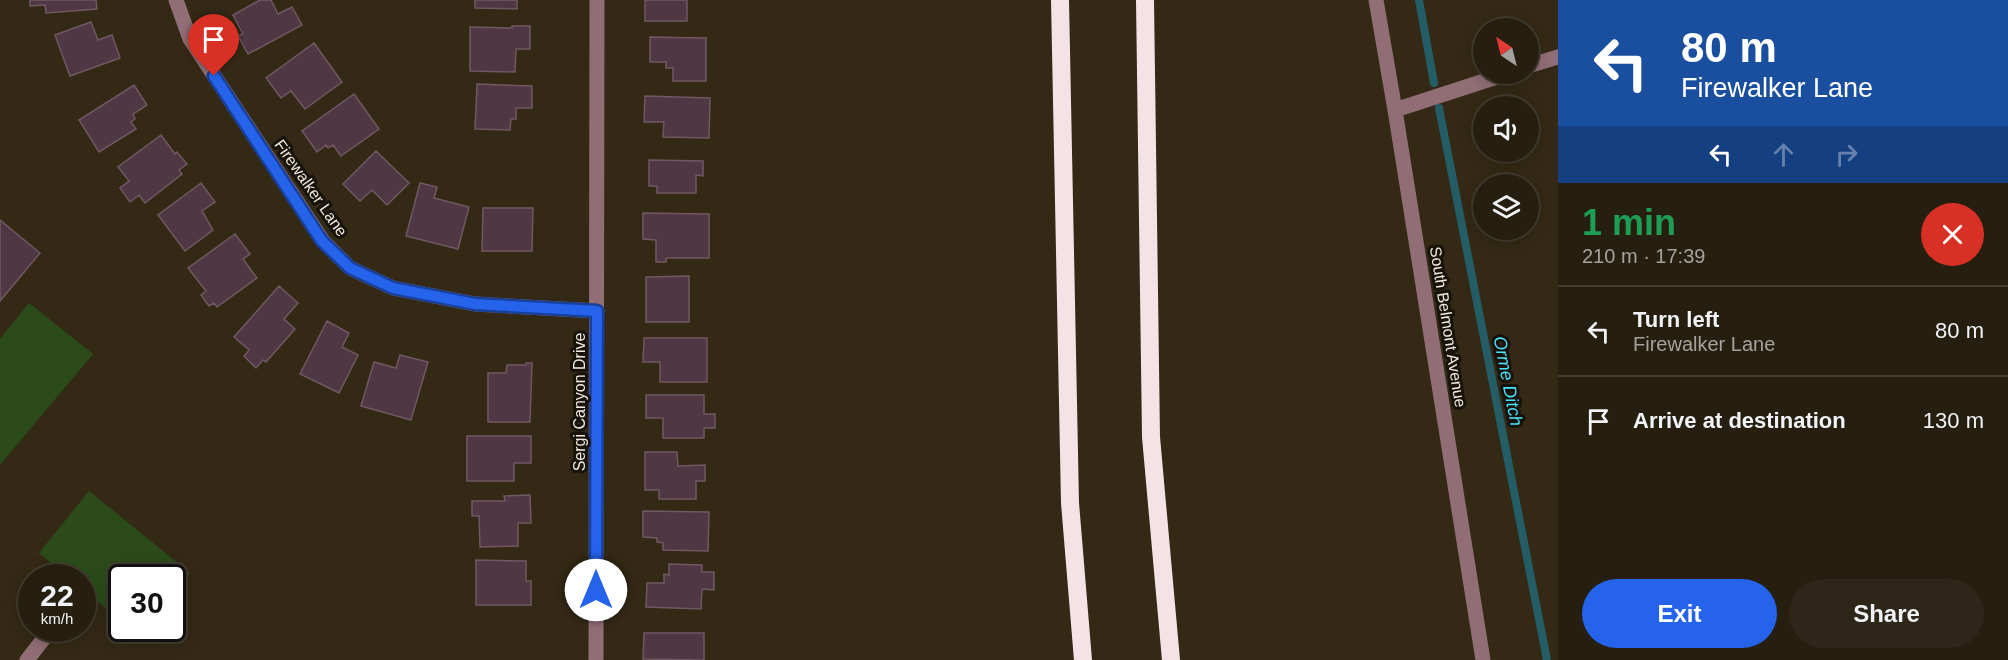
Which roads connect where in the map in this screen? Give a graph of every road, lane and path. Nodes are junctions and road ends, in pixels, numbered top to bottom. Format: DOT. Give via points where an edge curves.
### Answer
graph roads {
  1 [pos="176,0"];
  2 [pos="597,0"];
  3 [pos="1060,0"];
  4 [pos="1145,0"];
  5 [pos="1376,0"];
  6 [pos="1558,57"];
  7 [pos="1539,63"];
  8 [pos="1475,84"];
  9 [pos="1395,110"];
  10 [pos="597,311"];
  11 [pos="41,642"];
  12 [pos="27,660"];
  13 [pos="596,660"];
  14 [pos="1083,660"];
  15 [pos="1171,660"];
  16 [pos="1483,660"];
  1 -- 10 [label="street, Firewalker Lane" via="190,39 322,241 350,268 393,288 475,304"];
  2 -- 10 [label="street, Sergi Canyon Drive"];
  3 -- 14 [label="highway" via="1070,503"];
  4 -- 15 [label="highway" via="1151,437"];
  5 -- 9 [label="street, South Belmont Avenue"];
  6 -- 7 [label="street"];
  8 -- 9 [label="street"];
  9 -- 16 [label="street, South Belmont Avenue"];
  10 -- 13 [label="street, Sergi Canyon Drive"];
  11 -- 12 [label="street"];
}
